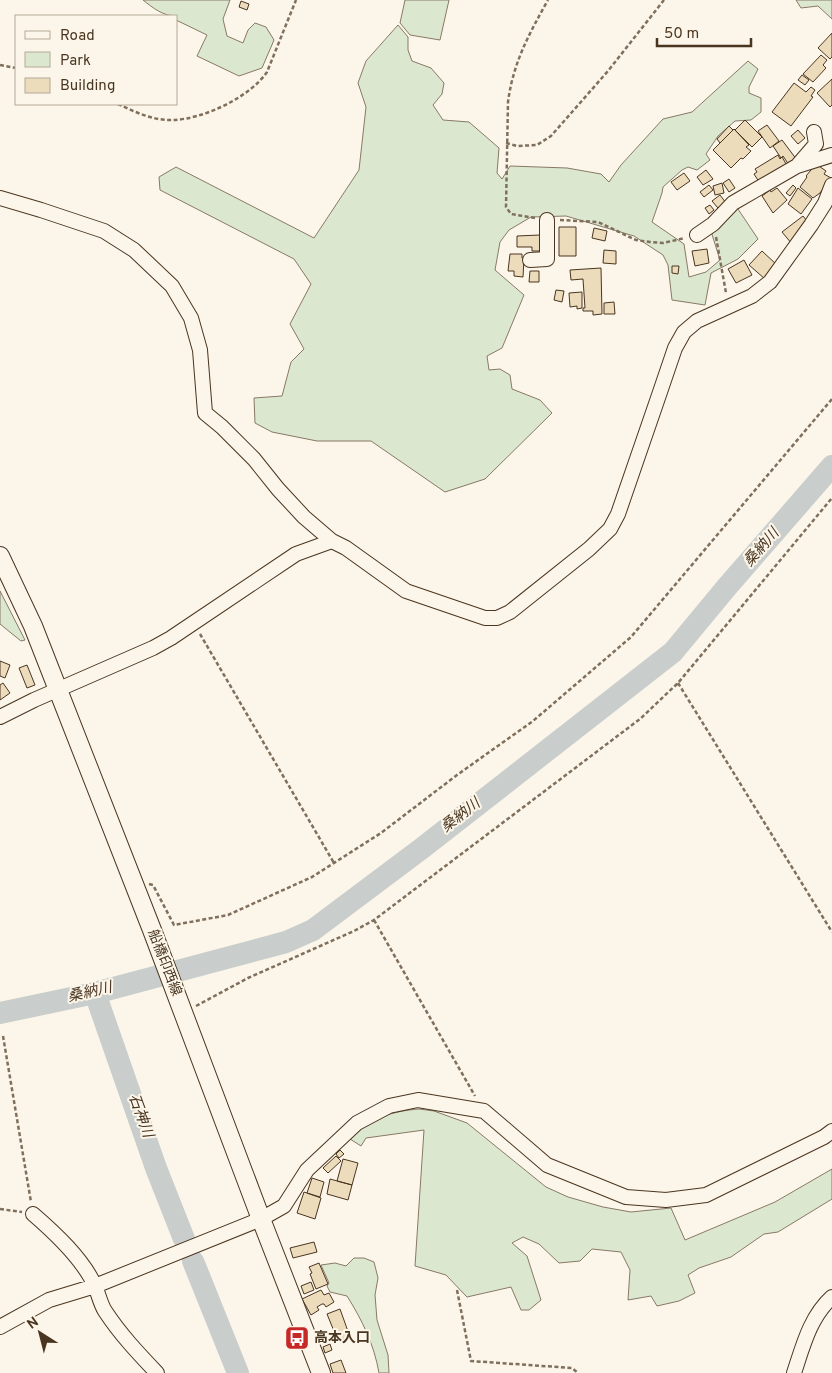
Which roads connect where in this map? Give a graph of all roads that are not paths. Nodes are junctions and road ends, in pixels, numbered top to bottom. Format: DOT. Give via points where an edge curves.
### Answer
graph roads {
  1 [pos="814,132"];
  2 [pos="832,155"];
  3 [pos="797,166"];
  4 [pos="832,184"];
  5 [pos="0,198"];
  6 [pos="547,220"];
  7 [pos="697,234"];
  8 [pos="530,260"];
  9 [pos="332,541"];
  10 [pos="0,556"];
  11 [pos="57,691"];
  12 [pos="0,717"];
  13 [pos="832,1131"];
  14 [pos="33,1214"];
  15 [pos="261,1219"];
  16 [pos="95,1286"];
  17 [pos="832,1297"];
  18 [pos="0,1327"];
  19 [pos="157,1373"];
  20 [pos="321,1373"];
  21 [pos="794,1373"];
  1 -- 3 [label="street" via="816,144"];
  2 -- 3 [label="street"];
  3 -- 7 [label="street" via="733,203 713,224"];
  4 -- 9 [label="street" via="825,204 770,282 752,296 697,321 684,332 675,348 610,529 510,612 497,618 485,618 406,591"];
  5 -- 9 [label="street" via="104,231 134,250 172,286 191,318 200,350 205,413 254,459 304,517"];
  6 -- 8 [label="street" via="547,259"];
  9 -- 11 [label="street" via="296,554 153,648"];
  10 -- 11 [label="main road, 船橋印西線" via="33,626"];
  11 -- 12 [label="street"];
  11 -- 15 [label="main road, 船橋印西線"];
  13 -- 15 [label="street" via="706,1195 666,1200 626,1197 547,1164 484,1111 418,1100 389,1106 357,1122 307,1170 284,1206"];
  14 -- 16 [label="street" via="77,1259"];
  15 -- 16 [label="street"];
  15 -- 20 [label="main road, 船橋印西線"];
  16 -- 18 [label="street" via="49,1300"];
  16 -- 19 [label="street" via="104,1309 126,1341"];
  17 -- 21 [label="street" via="811,1324"];
}
